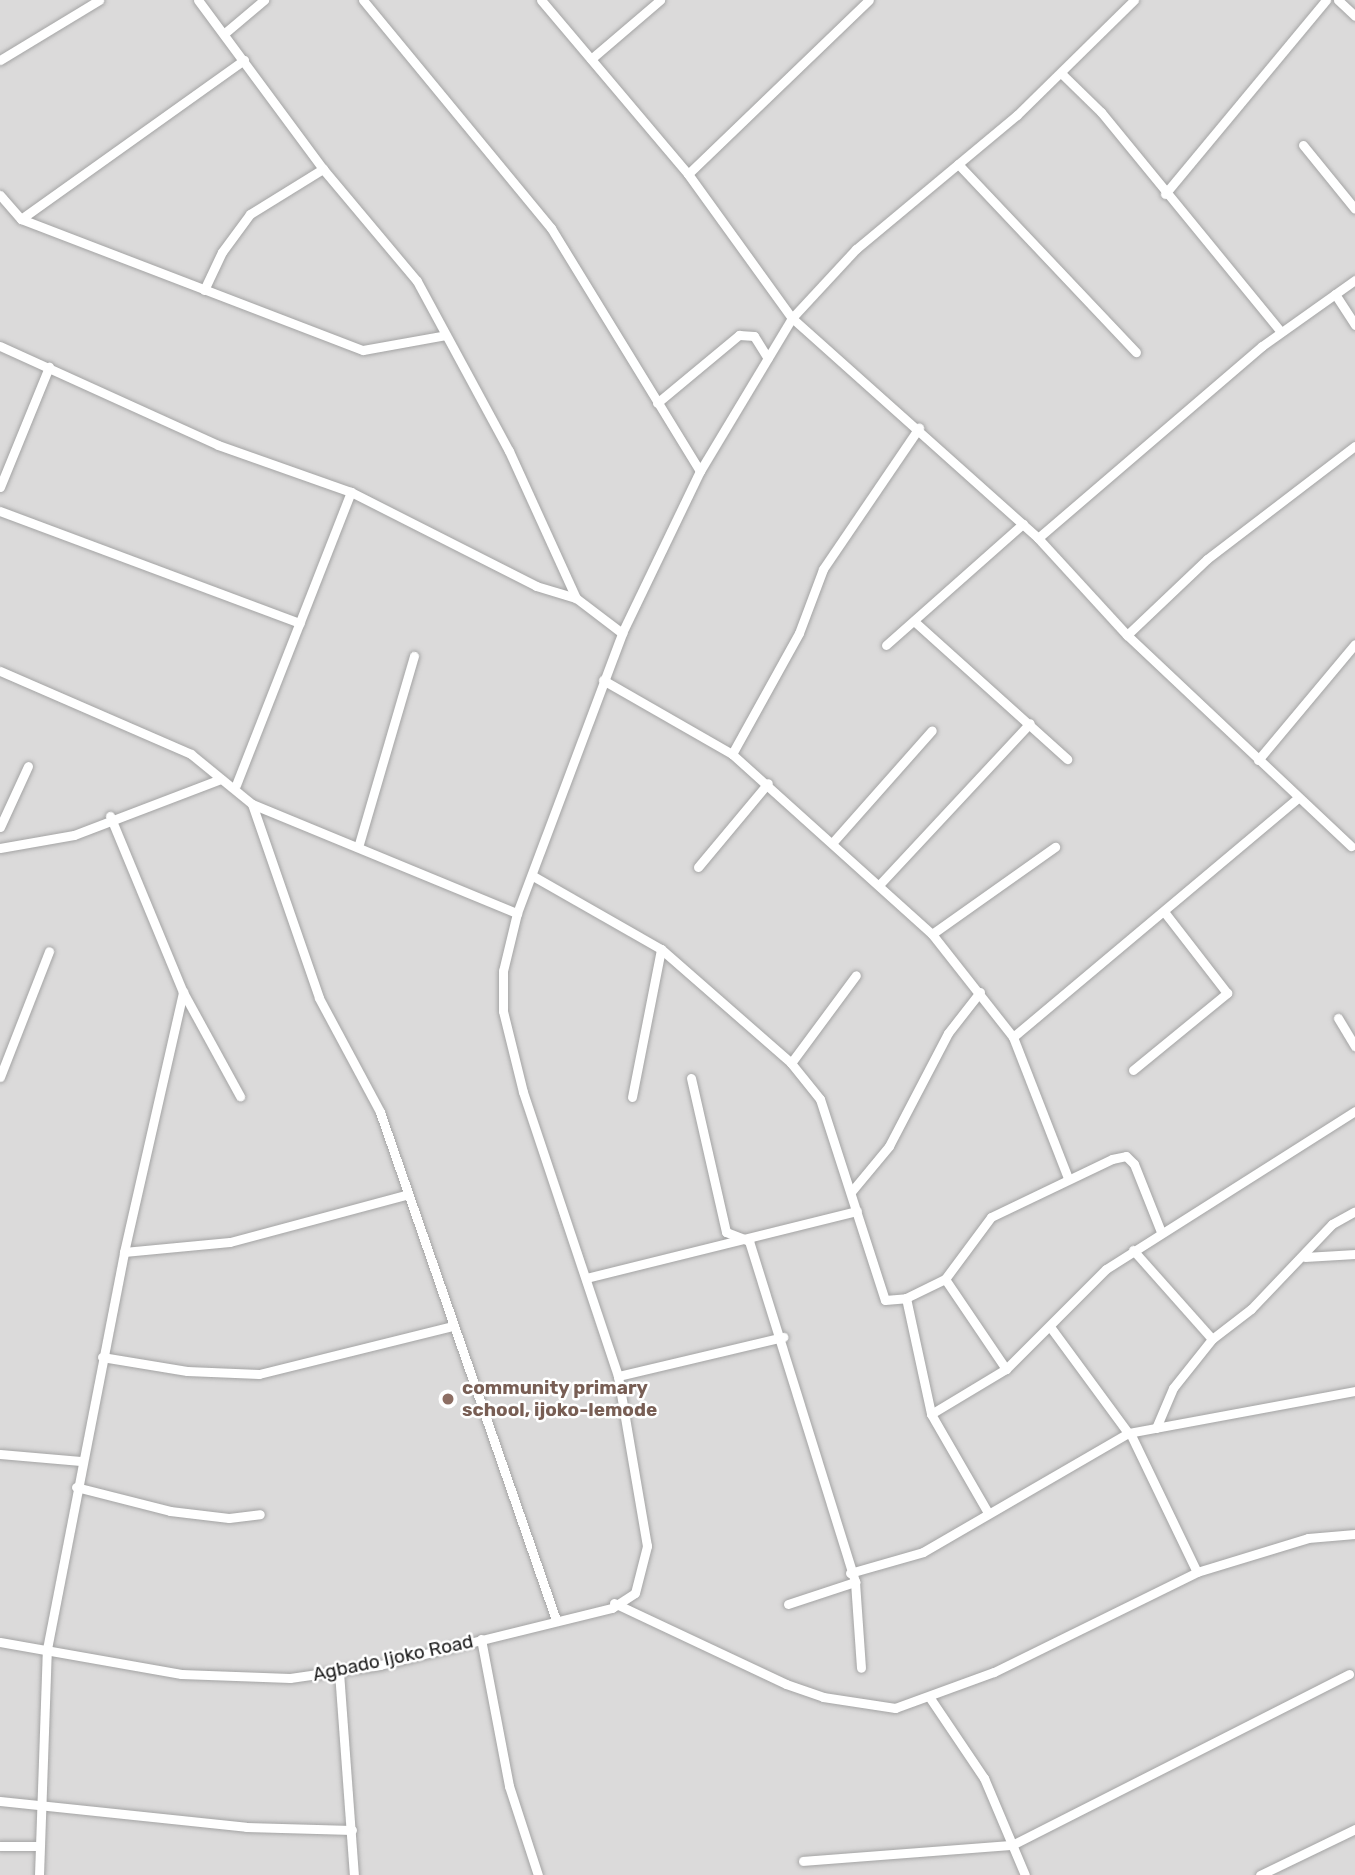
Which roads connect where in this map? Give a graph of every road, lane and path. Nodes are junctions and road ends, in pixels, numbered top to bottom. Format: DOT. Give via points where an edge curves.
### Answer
graph roads {
  1 [pos="99,0"];
  2 [pos="198,0"];
  3 [pos="264,0"];
  4 [pos="363,0"];
  5 [pos="541,0"];
  6 [pos="660,0"];
  7 [pos="869,0"];
  8 [pos="1134,0"];
  9 [pos="1326,0"];
  10 [pos="1338,0"];
  11 [pos="1355,16"];
  12 [pos="226,32"];
  13 [pos="591,59"];
  14 [pos="0,60"];
  15 [pos="244,60"];
  16 [pos="1062,74"];
  17 [pos="1303,145"];
  18 [pos="958,164"];
  19 [pos="323,169"];
  20 [pos="688,174"];
  21 [pos="1166,194"];
  22 [pos="0,195"];
  23 [pos="1355,209"];
  24 [pos="21,219"];
  25 [pos="1355,280"];
  26 [pos="204,290"];
  27 [pos="1335,294"];
  28 [pos="792,317"];
  29 [pos="1355,325"];
  30 [pos="1281,332"];
  31 [pos="446,335"];
  32 [pos="0,346"];
  33 [pos="1136,352"];
  34 [pos="768,358"];
  35 [pos="49,367"];
  36 [pos="657,403"];
  37 [pos="919,428"];
  38 [pos="1355,446"];
  39 [pos="700,471"];
  40 [pos="0,487"];
  41 [pos="351,492"];
  42 [pos="0,511"];
  43 [pos="1023,524"];
  44 [pos="1038,538"];
  45 [pos="576,598"];
  46 [pos="915,622"];
  47 [pos="300,624"];
  48 [pos="622,632"];
  49 [pos="1127,635"];
  50 [pos="886,645"];
  51 [pos="1354,647"];
  52 [pos="414,656"];
  53 [pos="0,671"];
  54 [pos="603,680"];
  55 [pos="1030,723"];
  56 [pos="932,730"];
  57 [pos="732,754"];
  58 [pos="1067,758"];
  59 [pos="1258,760"];
  60 [pos="28,766"];
  61 [pos="221,779"];
  62 [pos="768,783"];
  63 [pos="236,785"];
  64 [pos="1297,799"];
  65 [pos="252,804"];
  66 [pos="110,816"];
  67 [pos="0,827"];
  68 [pos="833,842"];
  69 [pos="359,844"];
  70 [pos="1350,846"];
  71 [pos="1055,847"];
  72 [pos="0,848"];
  73 [pos="698,867"];
  74 [pos="533,876"];
  75 [pos="879,885"];
  76 [pos="517,914"];
  77 [pos="1166,914"];
  78 [pos="932,934"];
  79 [pos="661,949"];
  80 [pos="49,951"];
  81 [pos="856,975"];
  82 [pos="183,992"];
  83 [pos="980,992"];
  84 [pos="1338,1018"];
  85 [pos="1013,1037"];
  86 [pos="1355,1046"];
  87 [pos="791,1063"];
  88 [pos="1133,1070"];
  89 [pos="0,1077"];
  90 [pos="691,1078"];
  91 [pos="240,1097"];
  92 [pos="632,1097"];
  93 [pos="1355,1111"];
  94 [pos="1068,1178"];
  95 [pos="851,1192"];
  96 [pos="405,1195"];
  97 [pos="857,1211"];
  98 [pos="1355,1211"];
  99 [pos="1161,1232"];
  100 [pos="750,1241"];
  101 [pos="1133,1250"];
  102 [pos="124,1252"];
  103 [pos="1355,1254"];
  104 [pos="1305,1257"];
  105 [pos="586,1278"];
  106 [pos="944,1279"];
  107 [pos="906,1298"];
  108 [pos="453,1326"];
  109 [pos="1051,1328"];
  110 [pos="783,1337"];
  111 [pos="1212,1339"];
  112 [pos="102,1357"];
  113 [pos="1006,1369"];
  114 [pos="618,1377"];
  115 [pos="1355,1391"];
  116 [pos="931,1414"];
  117 [pos="1156,1428"];
  118 [pos="1129,1433"];
  119 [pos="0,1454"];
  120 [pos="81,1461"];
  121 [pos="76,1488"];
  122 [pos="987,1511"];
  123 [pos="260,1514"];
  124 [pos="1355,1534"];
  125 [pos="1197,1572"];
  126 [pos="853,1578"];
  127 [pos="614,1603"];
  128 [pos="788,1604"];
  129 [pos="556,1620"];
  130 [pos="481,1639"];
  131 [pos="0,1642"];
  132 [pos="47,1649"];
  133 [pos="861,1668"];
  134 [pos="339,1672"];
  135 [pos="1349,1674"];
  136 [pos="930,1698"];
  137 [pos="0,1801"];
  138 [pos="40,1806"];
  139 [pos="1355,1829"];
  140 [pos="352,1830"];
  141 [pos="1012,1844"];
  142 [pos="0,1846"];
  143 [pos="38,1846"];
  144 [pos="803,1861"];
  145 [pos="39,1875"];
  146 [pos="354,1875"];
  147 [pos="538,1875"];
  148 [pos="1025,1875"];
  149 [pos="1260,1875"];
  1 -- 14 [label="street"];
  2 -- 12 [label="street"];
  3 -- 12 [label="street"];
  4 -- 36 [label="street" via="551,228"];
  5 -- 13 [label="street"];
  6 -- 13 [label="street"];
  7 -- 20 [label="street"];
  8 -- 16 [label="street"];
  9 -- 21 [label="street"];
  10 -- 11 [label="street"];
  12 -- 15 [label="street"];
  13 -- 20 [label="street"];
  15 -- 19 [label="street"];
  15 -- 24 [label="street"];
  16 -- 18 [label="street"];
  16 -- 21 [label="street" via="1101,112"];
  17 -- 23 [label="street"];
  18 -- 28 [label="street" via="856,249"];
  18 -- 33 [label="street"];
  19 -- 26 [label="street" via="250,214 222,252"];
  19 -- 31 [label="street" via="417,281"];
  20 -- 28 [label="street"];
  21 -- 30 [label="street"];
  22 -- 24 [label="street"];
  24 -- 26 [label="street"];
  25 -- 27 [label="street"];
  26 -- 31 [label="street" via="363,350"];
  27 -- 29 [label="street"];
  27 -- 30 [label="street"];
  28 -- 34 [label="street"];
  28 -- 37 [label="street"];
  30 -- 44 [label="street"];
  31 -- 45 [label="street" via="564,561"];
  32 -- 35 [label="street"];
  34 -- 36 [label="street" via="754,336 739,335"];
  34 -- 39 [label="street"];
  35 -- 40 [label="street"];
  35 -- 41 [label="street" via="218,444"];
  36 -- 39 [label="street"];
  37 -- 43 [label="street"];
  37 -- 57 [label="street" via="823,569 799,633"];
  38 -- 49 [label="street" via="1207,559"];
  39 -- 48 [label="street"];
  41 -- 45 [label="street" via="536,586"];
  41 -- 47 [label="street"];
  42 -- 47 [label="street"];
  43 -- 44 [label="street"];
  43 -- 46 [label="street"];
  44 -- 49 [label="street"];
  45 -- 48 [label="street"];
  46 -- 50 [label="street"];
  46 -- 55 [label="street"];
  47 -- 63 [label="street"];
  48 -- 54 [label="street"];
  49 -- 59 [label="street"];
  51 -- 59 [label="street"];
  52 -- 69 [label="street"];
  53 -- 61 [label="street" via="181,749"];
  54 -- 57 [label="street"];
  54 -- 74 [label="street"];
  55 -- 58 [label="street"];
  55 -- 75 [label="street"];
  56 -- 68 [label="street"];
  57 -- 62 [label="street"];
  59 -- 64 [label="street"];
  60 -- 67 [label="street"];
  61 -- 63 [label="street"];
  61 -- 66 [label="street"];
  62 -- 68 [label="street"];
  62 -- 73 [label="street"];
  63 -- 65 [label="street"];
  64 -- 70 [label="street"];
  64 -- 77 [label="street"];
  65 -- 69 [label="street"];
  65 -- 96 [label="street" via="319,998 380,1112"];
  66 -- 72 [label="street" via="74,835 8,851"];
  66 -- 82 [label="street"];
  68 -- 75 [label="street"];
  69 -- 76 [label="street"];
  71 -- 78 [label="street"];
  74 -- 76 [label="street"];
  74 -- 79 [label="street"];
  75 -- 78 [label="street"];
  76 -- 105 [label="street" via="503,971 503,1011 523,1092"];
  77 -- 85 [label="street"];
  77 -- 88 [label="street" via="1227,993"];
  78 -- 83 [label="street"];
  79 -- 87 [label="street"];
  79 -- 92 [label="street"];
  80 -- 89 [label="street"];
  81 -- 87 [label="street"];
  82 -- 91 [label="street" via="215,1060"];
  82 -- 102 [label="street"];
  83 -- 85 [label="street"];
  83 -- 95 [label="street" via="948,1034 889,1146"];
  84 -- 86 [label="street"];
  85 -- 94 [label="street"];
  87 -- 95 [label="street" via="820,1099"];
  90 -- 100 [label="street" via="726,1232"];
  93 -- 99 [label="street"];
  94 -- 99 [label="street" via="1126,1156"];
  94 -- 106 [label="street" via="991,1217"];
  95 -- 97 [label="street"];
  96 -- 102 [label="street" via="230,1242"];
  96 -- 108 [label="street"];
  97 -- 100 [label="street"];
  97 -- 107 [label="street" via="885,1300"];
  98 -- 104 [label="street" via="1332,1224"];
  99 -- 101 [label="street"];
  100 -- 105 [label="street"];
  100 -- 110 [label="street"];
  101 -- 109 [label="street" via="1106,1269"];
  101 -- 111 [label="street"];
  102 -- 112 [label="street"];
  103 -- 104 [label="street"];
  104 -- 111 [label="street"];
  105 -- 114 [label="street"];
  106 -- 107 [label="street"];
  106 -- 113 [label="street"];
  107 -- 116 [label="street"];
  108 -- 112 [label="street" via="259,1374 214,1374"];
  108 -- 129 [label="street"];
  109 -- 113 [label="street"];
  109 -- 118 [label="street"];
  110 -- 114 [label="street"];
  110 -- 126 [label="street"];
  111 -- 117 [label="street" via="1172,1388"];
  112 -- 120 [label="street"];
  113 -- 116 [label="street"];
  114 -- 127 [label="street" via="647,1546 635,1593"];
  115 -- 117 [label="street"];
  116 -- 122 [label="street"];
  117 -- 118 [label="street"];
  118 -- 122 [label="street"];
  118 -- 125 [label="street"];
  119 -- 120 [label="street"];
  120 -- 121 [label="street"];
  121 -- 123 [label="street" via="170,1511 229,1518"];
  121 -- 132 [label="street"];
  122 -- 126 [label="street" via="923,1552"];
  124 -- 125 [label="street" via="1308,1538"];
  125 -- 136 [label="street"];
  126 -- 128 [label="street"];
  126 -- 133 [label="street"];
  127 -- 129 [label="street, Agbado Ijoko Road"];
  127 -- 136 [label="street" via="822,1697 895,1708"];
  129 -- 130 [label="street, Agbado Ijoko Road"];
  130 -- 134 [label="street, Agbado Ijoko Road"];
  130 -- 147 [label="street" via="509,1786"];
  131 -- 132 [label="street, Agbado Ijoko Road"];
  132 -- 134 [label="street, Agbado Ijoko Road" via="181,1674 279,1679"];
  132 -- 138 [label="street"];
  134 -- 140 [label="street"];
  135 -- 141 [label="street"];
  136 -- 141 [label="street" via="984,1778"];
  137 -- 138 [label="street"];
  138 -- 140 [label="street"];
  138 -- 143 [label="street"];
  139 -- 149 [label="street"];
  140 -- 146 [label="street"];
  141 -- 144 [label="street"];
  141 -- 148 [label="street"];
  142 -- 143 [label="street"];
  143 -- 145 [label="street"];
}
